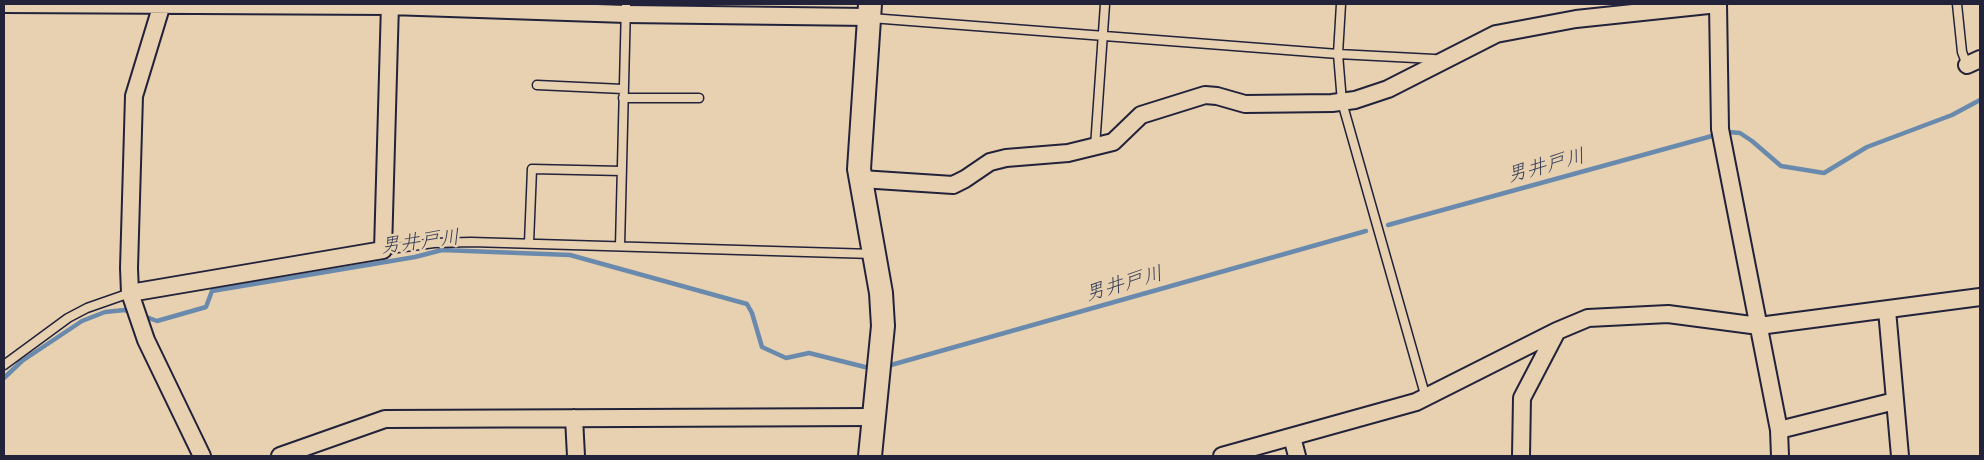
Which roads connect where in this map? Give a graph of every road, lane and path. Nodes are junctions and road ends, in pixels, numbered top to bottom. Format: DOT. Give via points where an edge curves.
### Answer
graph roads {
  1 [pos="4,4"];
  2 [pos="1105,4"];
  3 [pos="1341,4"];
  4 [pos="1718,4"];
  5 [pos="1957,4"];
  6 [pos="163,5"];
  7 [pos="390,5"];
  8 [pos="626,9"];
  9 [pos="870,11"];
  10 [pos="1103,36"];
  11 [pos="1338,54"];
  12 [pos="1442,62"];
  13 [pos="1974,62"];
  14 [pos="537,86"];
  15 [pos="623,89"];
  16 [pos="623,98"];
  17 [pos="699,98"];
  18 [pos="1342,102"];
  19 [pos="1095,146"];
  20 [pos="622,171"];
  21 [pos="861,179"];
  22 [pos="529,244"];
  23 [pos="620,246"];
  24 [pos="383,250"];
  25 [pos="874,254"];
  26 [pos="130,293"];
  27 [pos="1980,297"];
  28 [pos="1887,310"];
  29 [pos="1759,326"];
  30 [pos="1557,331"];
  31 [pos="4,365"];
  32 [pos="1426,398"];
  33 [pos="1895,401"];
  34 [pos="874,417"];
  35 [pos="574,418"];
  36 [pos="1778,430"];
  37 [pos="1292,437"];
  38 [pos="202,456"];
  39 [pos="280,456"];
  40 [pos="576,456"];
  41 [pos="870,456"];
  42 [pos="1222,456"];
  43 [pos="1297,456"];
  44 [pos="1521,456"];
  45 [pos="1780,456"];
  46 [pos="1900,456"];
  1 -- 6 [label="street"];
  2 -- 10 [label="lane"];
  3 -- 11 [label="lane"];
  4 -- 12 [label="street" via="1576,19 1496,34"];
  4 -- 29 [label="street" via="1720,129"];
  5 -- 13 [label="lane" via="1962,52"];
  6 -- 7 [label="street"];
  6 -- 26 [label="street" via="134,96 128,268"];
  7 -- 8 [label="street"];
  7 -- 24 [label="street"];
  8 -- 9 [label="street"];
  8 -- 15 [label="lane"];
  9 -- 10 [label="lane"];
  9 -- 21 [label="street" via="859,159"];
  10 -- 11 [label="lane"];
  10 -- 19 [label="lane"];
  11 -- 12 [label="lane"];
  11 -- 18 [label="lane"];
  12 -- 18 [label="street" via="1388,89"];
  14 -- 15 [label="lane"];
  15 -- 16 [label="lane"];
  16 -- 17 [label="lane"];
  16 -- 20 [label="lane"];
  18 -- 19 [label="street" via="1245,104 1205,95 1141,114 1113,142"];
  18 -- 32 [label="lane"];
  19 -- 21 [label="street" via="1068,154 990,162 953,185"];
  20 -- 22 [label="lane" via="532,169"];
  20 -- 23 [label="lane"];
  21 -- 25 [label="street"];
  22 -- 23 [label="lane"];
  22 -- 24 [label="lane" via="434,243"];
  23 -- 25 [label="lane"];
  24 -- 26 [label="street"];
  25 -- 34 [label="street" via="883,318"];
  26 -- 31 [label="lane" via="68,318"];
  26 -- 38 [label="street" via="146,340"];
  27 -- 28 [label="street"];
  28 -- 29 [label="street"];
  28 -- 33 [label="street"];
  29 -- 30 [label="street" via="1668,314 1588,318"];
  29 -- 36 [label="street"];
  30 -- 32 [label="street"];
  30 -- 44 [label="street" via="1522,398"];
  32 -- 37 [label="street"];
  33 -- 36 [label="street"];
  33 -- 46 [label="street"];
  34 -- 35 [label="street"];
  34 -- 41 [label="street"];
  35 -- 39 [label="street" via="385,419"];
  35 -- 40 [label="street"];
  36 -- 45 [label="street"];
  37 -- 42 [label="street"];
  37 -- 43 [label="street"];
}
